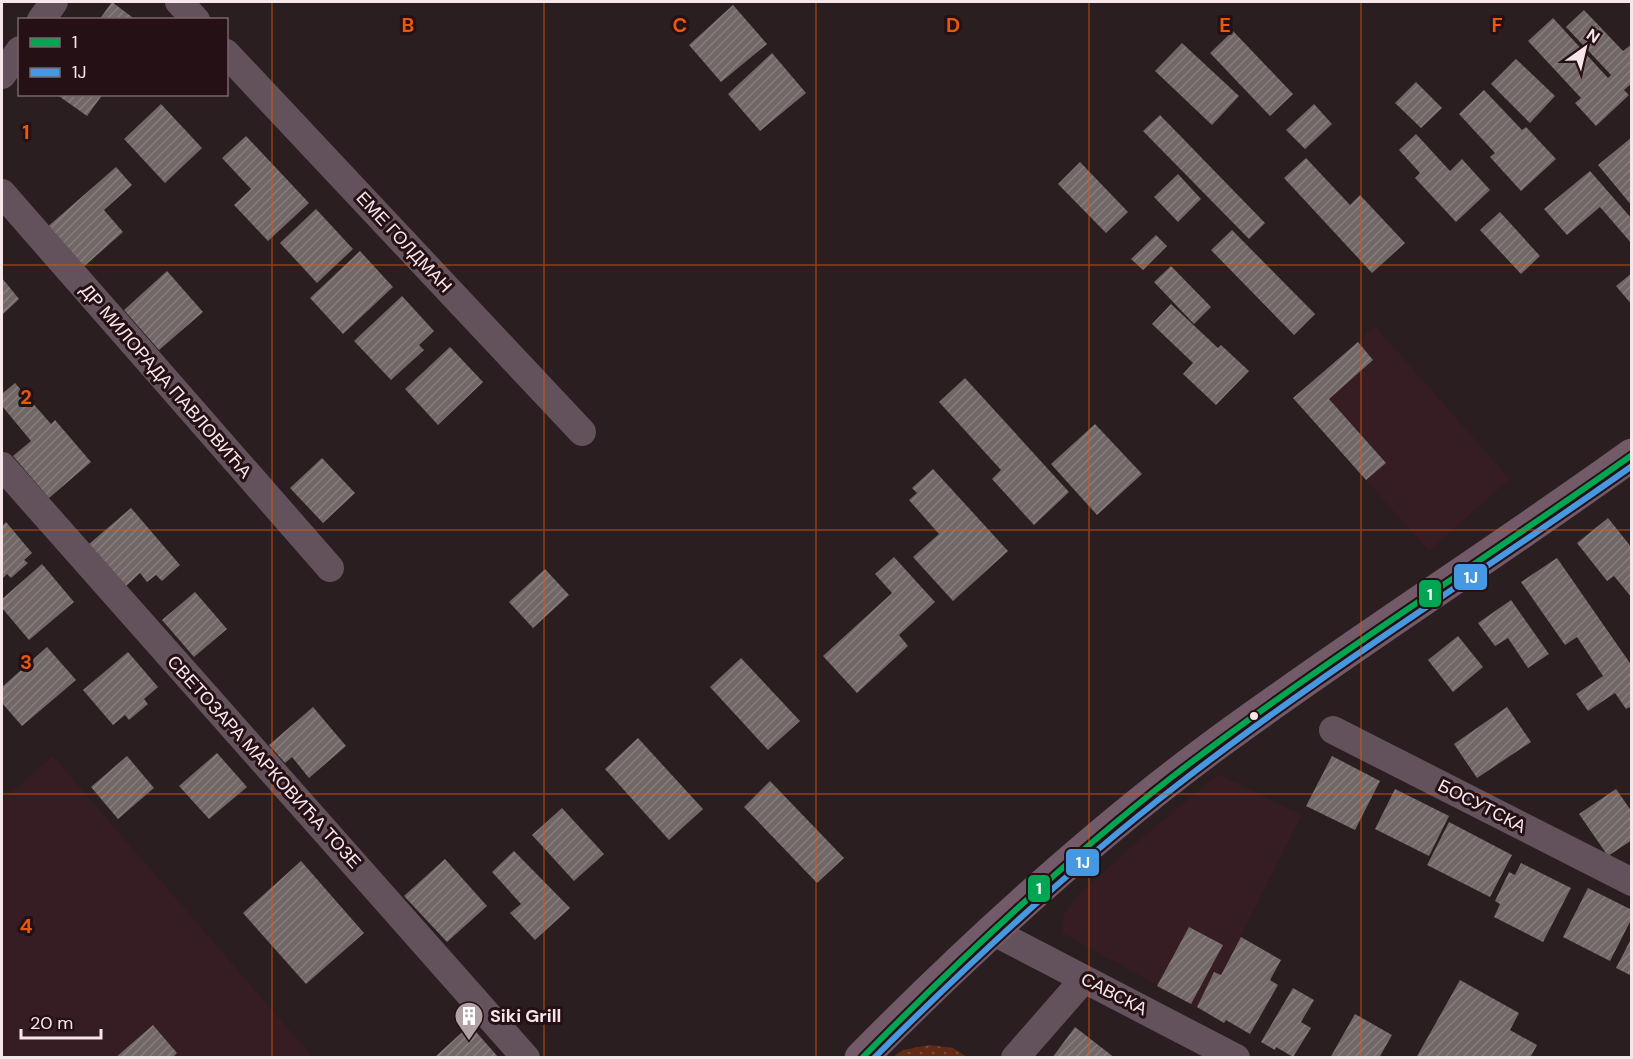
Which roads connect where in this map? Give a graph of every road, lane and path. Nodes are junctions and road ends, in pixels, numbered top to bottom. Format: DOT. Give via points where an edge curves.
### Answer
graph roads {
  1 [pos="54,2"];
  2 [pos="179,2"];
  3 [pos="42,18"];
  4 [pos="194,18"];
  5 [pos="18,53"];
  6 [pos="228,55"];
  7 [pos="2,75"];
  8 [pos="2,193"];
  9 [pos="582,432"];
  10 [pos="1632,455"];
  11 [pos="2,466"];
  12 [pos="330,568"];
  13 [pos="1333,730"];
  14 [pos="1632,882"];
  15 [pos="992,931"];
  16 [pos="1084,979"];
  17 [pos="526,1058"];
  18 [pos="861,1058"];
  19 [pos="1016,1058"];
  20 [pos="1236,1058"];
  1 -- 3 [label="street"];
  2 -- 4 [label="street"];
  5 -- 7 [label="street"];
  6 -- 9 [label="street, ЕМЕ ГОЛДМАН"];
  8 -- 12 [label="street, ДР МИЛОРАДА ПАВЛОВИЋА"];
  10 -- 15 [label="main road" via="1218,743 1109,827"];
  11 -- 17 [label="street, СВЕТОЗАРА МАРКОВИЋА ТОЗЕ"];
  13 -- 14 [label="street, БОСУТСКА"];
  15 -- 16 [label="street, САВСКА"];
  15 -- 18 [label="main road"];
  16 -- 19 [label="street"];
  16 -- 20 [label="street, САВСКА"];
}
